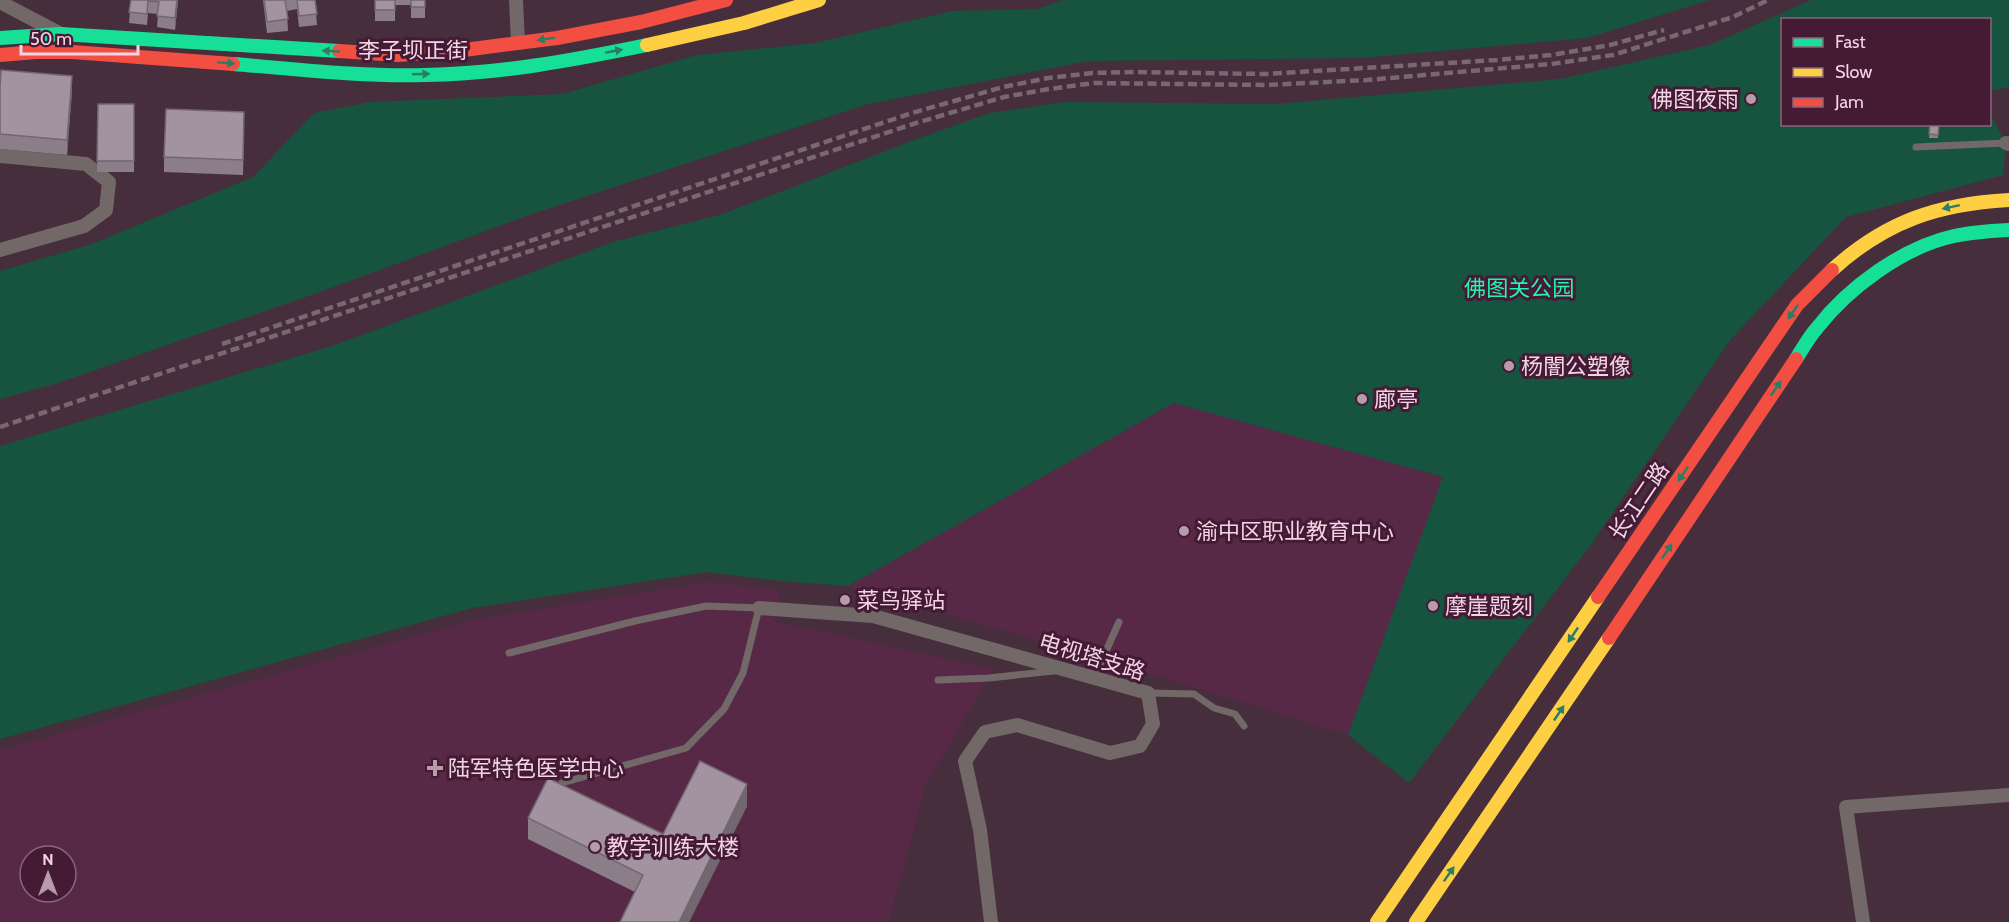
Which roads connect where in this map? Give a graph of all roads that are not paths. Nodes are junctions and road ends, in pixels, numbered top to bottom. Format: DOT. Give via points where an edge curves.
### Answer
graph roads {
  1 [pos="516,0"];
  2 [pos="726,0"];
  3 [pos="819,0"];
  4 [pos="0,2"];
  5 [pos="61,34"];
  6 [pos="0,38"];
  7 [pos="518,44"];
  8 [pos="0,55"];
  9 [pos="2007,143"];
  10 [pos="1916,147"];
  11 [pos="0,156"];
  12 [pos="2009,200"];
  13 [pos="2009,230"];
  14 [pos="0,250"];
  15 [pos="759,608"];
  16 [pos="1119,621"];
  17 [pos="509,653"];
  18 [pos="1066,670"];
  19 [pos="1094,678"];
  20 [pos="938,680"];
  21 [pos="1148,693"];
  22 [pos="1244,726"];
  23 [pos="562,783"];
  24 [pos="2009,795"];
  25 [pos="991,922"];
  26 [pos="1377,922"];
  27 [pos="1416,922"];
  28 [pos="1863,922"];
  1 -- 7 [label="street"];
  2 -- 7 [label="main road, 李子坝正街, one-way" via="640,22"];
  8 -- 3 [label="main road, 李子坝正街, one-way" via="60,52 397,75 458,73 517,68 640,46 728,28"];
  4 -- 5 [label="street"];
  5 -- 6 [label="main road, 李子坝正街"];
  7 -- 5 [label="main road, 李子坝正街, one-way" via="398,55"];
  9 -- 10 [label="lane"];
  11 -- 14 [label="street" via="86,164 109,182 106,210 84,226"];
  12 -- 26 [label="main road, 长江二路, one-way" via="1949,206 1914,217 1880,233 1820,279"];
  27 -- 13 [label="main road, one-way" via="1817,327 1864,280 1895,258 1959,233"];
  15 -- 17 [label="lane" via="706,606"];
  15 -- 18 [label="street, 电视塔支路" via="873,616"];
  15 -- 23 [label="lane" via="743,673 724,709 686,748"];
  16 -- 19 [label="lane"];
  18 -- 19 [label="street, 电视塔支路"];
  18 -- 20 [label="lane"];
  19 -- 21 [label="street, 电视塔支路"];
  21 -- 22 [label="lane" via="1194,694 1214,708 1235,714"];
  21 -- 25 [label="street, 电视塔支路" via="1153,724 1140,746 1110,753 1017,725 985,732 965,761 980,830"];
  24 -- 28 [label="street" via="1846,807"];
}
